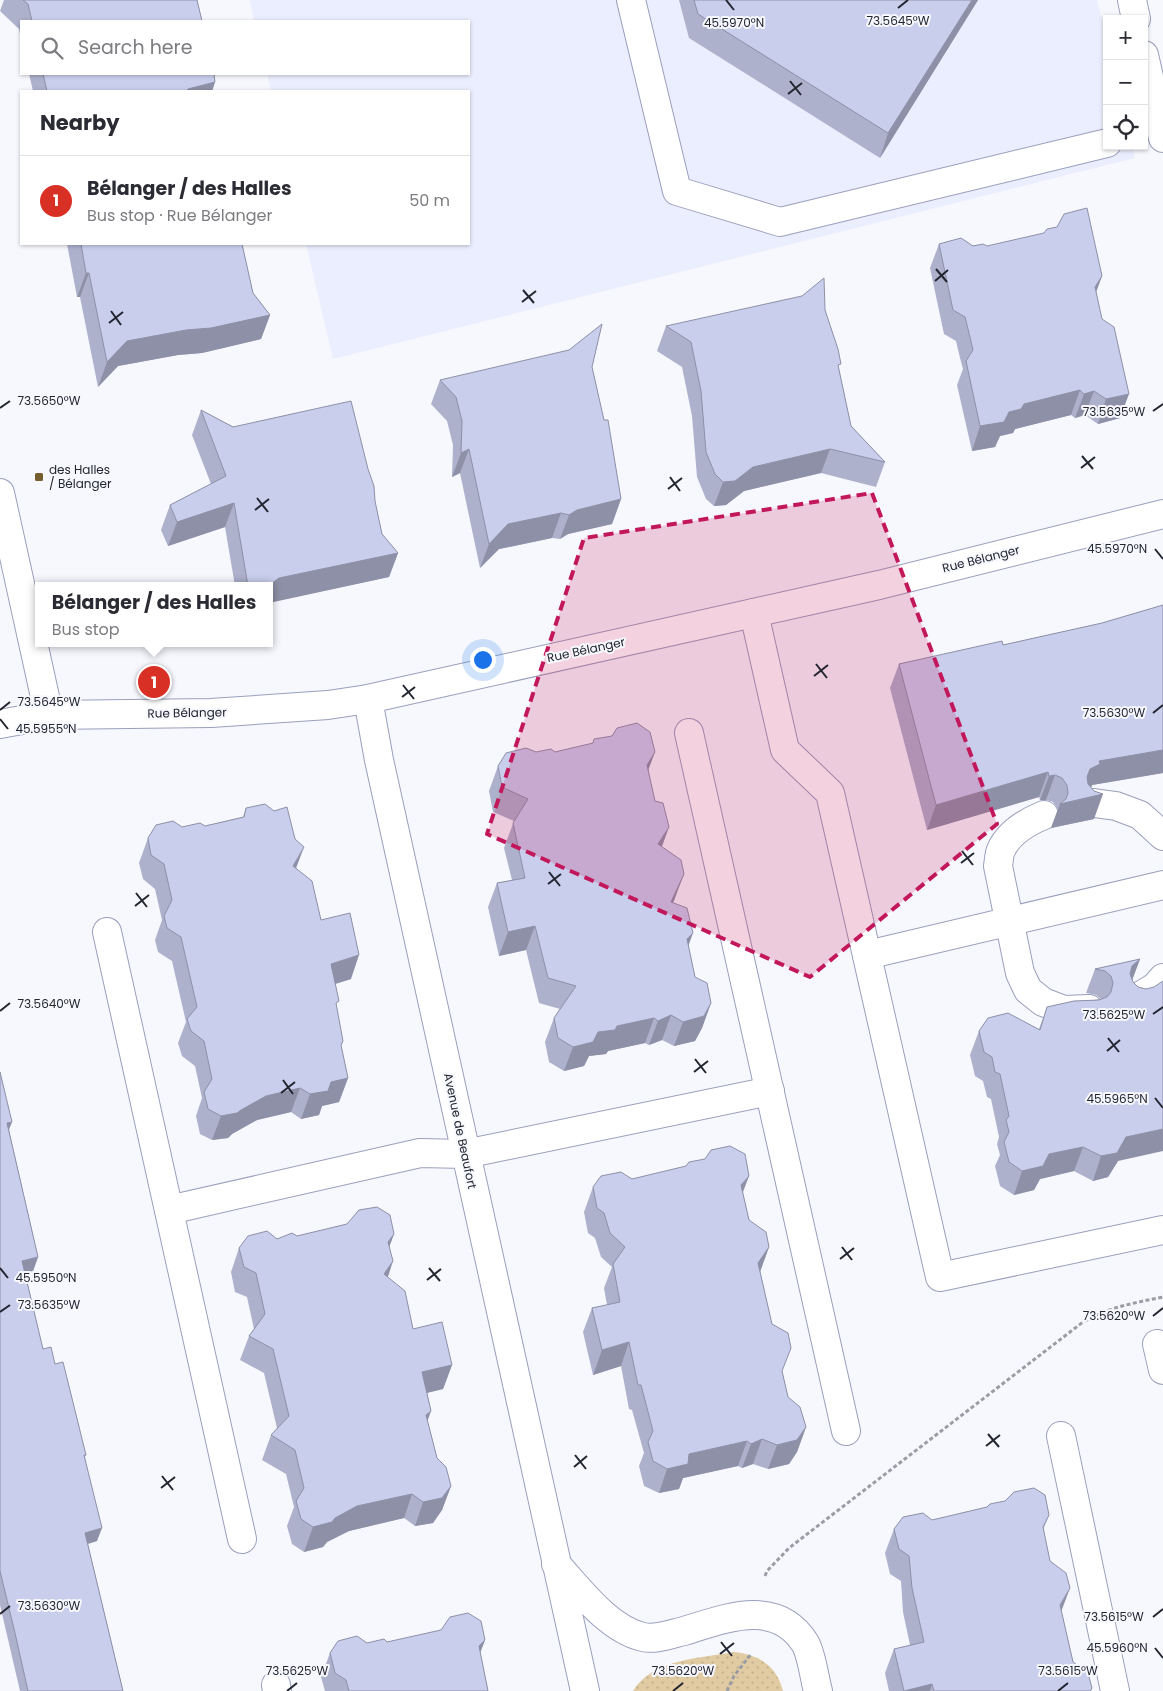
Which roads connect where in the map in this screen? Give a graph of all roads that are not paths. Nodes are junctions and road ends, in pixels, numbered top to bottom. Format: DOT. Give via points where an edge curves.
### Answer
graph roads {
  1 [pos="631,0"];
  2 [pos="1132,0"];
  3 [pos="1135,15"];
  4 [pos="1145,60"];
  5 [pos="1156,134"];
  6 [pos="1103,144"];
  7 [pos="0,493"];
  8 [pos="1163,514"];
  9 [pos="754,613"];
  10 [pos="368,699"];
  11 [pos="50,715"];
  12 [pos="0,724"];
  13 [pos="689,733"];
  14 [pos="1094,803"];
  15 [pos="1044,815"];
  16 [pos="1163,836"];
  17 [pos="1163,885"];
  18 [pos="1009,922"];
  19 [pos="107,932"];
  20 [pos="867,955"];
  21 [pos="1163,978"];
  22 [pos="1137,998"];
  23 [pos="1089,1009"];
  24 [pos="770,1091"];
  25 [pos="465,1154"];
  26 [pos="169,1210"];
  27 [pos="1163,1230"];
  28 [pos="1157,1344"];
  29 [pos="1163,1370"];
  30 [pos="846,1431"];
  31 [pos="1061,1436"];
  32 [pos="242,1538"];
  33 [pos="555,1563"];
  34 [pos="585,1691"];
  35 [pos="818,1691"];
  36 [pos="1115,1691"];
  1 -- 6 [label="street" via="677,191 780,222"];
  2 -- 3 [label="street"];
  4 -- 5 [label="street"];
  7 -- 11 [label="street"];
  8 -- 9 [label="street, Rue Bélanger"];
  9 -- 10 [label="street, Rue Bélanger"];
  9 -- 20 [label="street" via="785,750 830,793"];
  10 -- 11 [label="street, Rue Bélanger" via="211,713"];
  10 -- 25 [label="street, Avenue de Beaufort"];
  11 -- 12 [label="street, Rue Bélanger"];
  13 -- 24 [label="street"];
  14 -- 16 [label="street" via="1116,806 1140,815"];
  15 -- 18 [label="street" via="1028,821 1013,833 1001,850 998,866"];
  17 -- 18 [label="street"];
  18 -- 20 [label="street"];
  18 -- 23 [label="street" via="1020,973 1028,990 1043,1002 1064,1010"];
  19 -- 26 [label="street"];
  20 -- 27 [label="street" via="940,1277"];
  21 -- 22 [label="street"];
  24 -- 25 [label="street"];
  24 -- 30 [label="street"];
  25 -- 26 [label="street" via="420,1153"];
  25 -- 33 [label="street, Avenue de Beaufort"];
  26 -- 32 [label="street"];
  28 -- 29 [label="street"];
  31 -- 36 [label="street"];
  33 -- 34 [label="street, Avenue de Beaufort"];
  33 -- 35 [label="street, Avenue de Beaufort" via="612,1622 644,1638 664,1636 741,1615 764,1615 781,1621 806,1644"];
}
